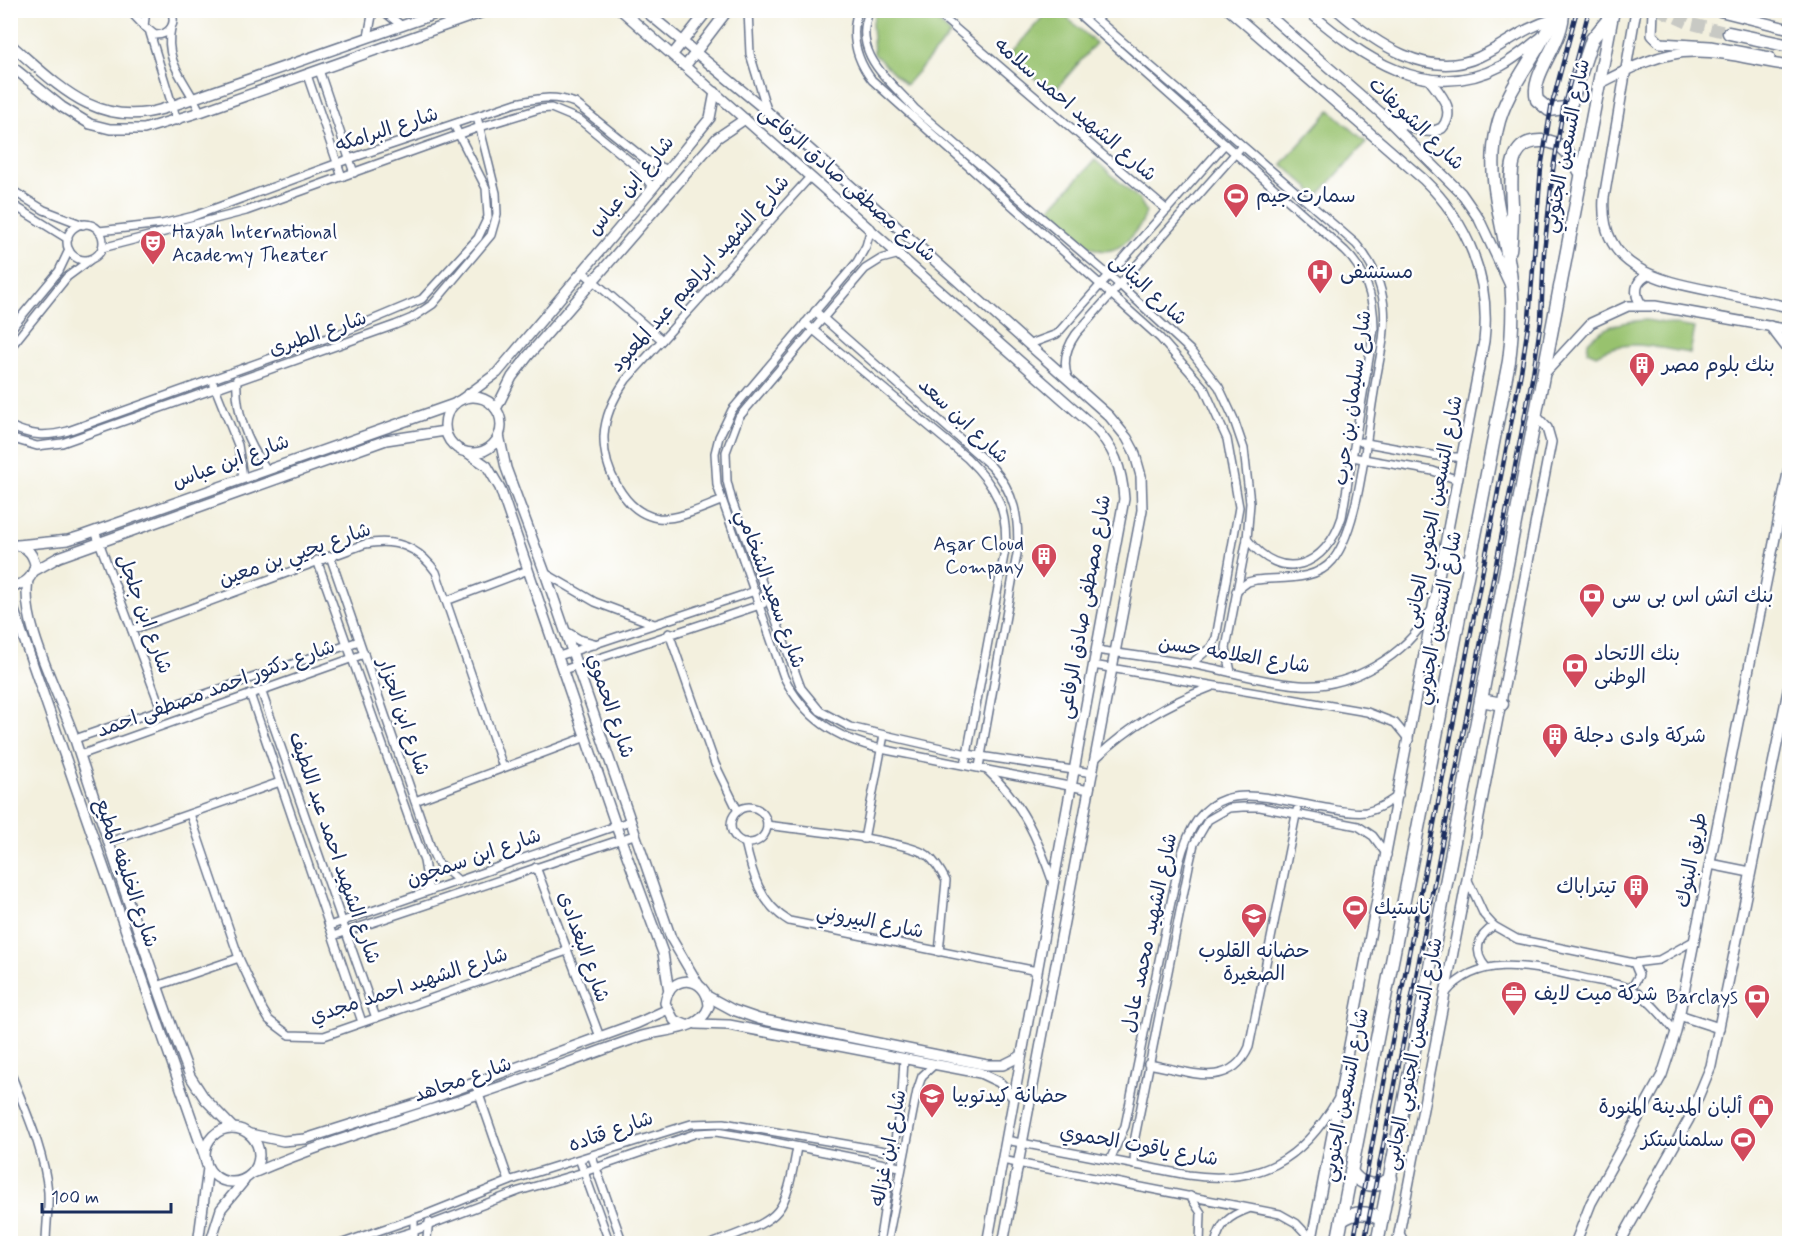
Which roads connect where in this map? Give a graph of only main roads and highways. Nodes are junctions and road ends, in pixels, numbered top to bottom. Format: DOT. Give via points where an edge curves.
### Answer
graph roads {
  1 [pos="1558,13"];
  2 [pos="1612,13"];
  3 [pos="1729,33"];
  4 [pos="1790,46"];
  5 [pos="1582,175"];
  6 [pos="1509,264"];
  7 [pos="1443,558"];
  8 [pos="1470,563"];
  9 [pos="1481,700"];
  10 [pos="1502,704"];
  11 [pos="1351,1170"];
  12 [pos="1391,1178"];
  13 [pos="1342,1220"];
  14 [pos="1382,1220"];
  15 [pos="1337,1244"];
  16 [pos="1377,1244"];
  1 -- 2 [label="highway" via="1560,34 1535,84 1537,100 1549,110 1571,103 1592,39"];
  1 -- 6 [label="highway, شارع التسعين الجنوبي" via="1504,106 1493,147 1496,207"];
  2 -- 5 [label="highway, شارع التسعين الجنوبي"];
  3 -- 4 [label="highway"];
  5 -- 6 [label="highway" via="1559,145 1539,140 1518,150 1510,180"];
  5 -- 9 [label="highway, شارع التسعين الجنوبي"];
  6 -- 8 [label="highway, شارع التسعين الجنوبي" via="1509,361"];
  7 -- 8 [label="highway"];
  8 -- 11 [label="highway, شارع التسعين الجنوبي"];
  9 -- 10 [label="highway"];
  9 -- 12 [label="highway, شارع التسعين الجنوبي"];
  11 -- 12 [label="highway" via="1366,1184"];
  11 -- 13 [label="highway, شارع التسعين الجنوبي"];
  12 -- 14 [label="highway, شارع التسعين الجنوبي"];
  13 -- 14 [label="highway" via="1359,1213"];
  13 -- 15 [label="highway, شارع التسعين الجنوبي"];
  14 -- 16 [label="highway, شارع التسعين الجنوبي"];
}
